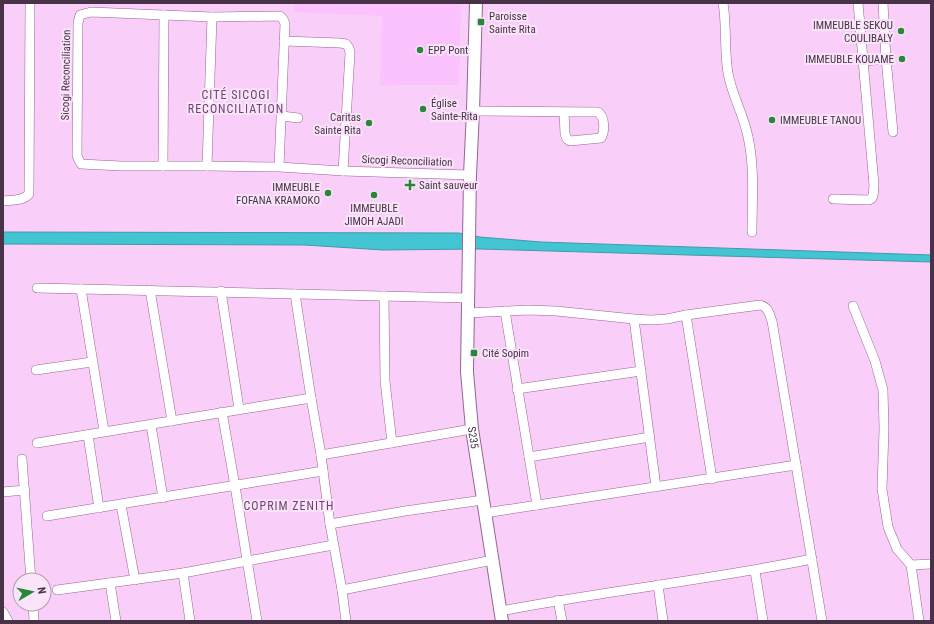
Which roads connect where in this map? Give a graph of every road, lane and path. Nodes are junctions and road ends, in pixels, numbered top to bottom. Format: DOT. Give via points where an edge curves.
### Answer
graph roads {
  1 [pos="30,3"];
  2 [pos="476,3"];
  3 [pos="723,3"];
  4 [pos="858,3"];
  5 [pos="883,3"];
  6 [pos="164,15"];
  7 [pos="212,17"];
  8 [pos="284,41"];
  9 [pos="886,59"];
  10 [pos="864,61"];
  11 [pos="473,111"];
  12 [pos="564,112"];
  13 [pos="282,116"];
  14 [pos="298,118"];
  15 [pos="893,132"];
  16 [pos="163,166"];
  17 [pos="208,166"];
  18 [pos="279,167"];
  19 [pos="343,172"];
  20 [pos="470,175"];
  21 [pos="833,199"];
  22 [pos="3,201"];
  23 [pos="752,232"];
  24 [pos="37,288"];
  25 [pos="81,289"];
  26 [pos="150,290"];
  27 [pos="221,291"];
  28 [pos="295,294"];
  29 [pos="384,296"];
  30 [pos="467,298"];
  31 [pos="853,306"];
  32 [pos="505,311"];
  33 [pos="467,313"];
  34 [pos="686,315"];
  35 [pos="634,319"];
  36 [pos="92,362"];
  37 [pos="36,370"];
  38 [pos="641,371"];
  39 [pos="517,389"];
  40 [pos="311,398"];
  41 [pos="239,409"];
  42 [pos="222,412"];
  43 [pos="172,421"];
  44 [pos="151,425"];
  45 [pos="472,429"];
  46 [pos="104,431"];
  47 [pos="88,435"];
  48 [pos="650,437"];
  49 [pos="37,443"];
  50 [pos="392,443"];
  51 [pos="321,455"];
  52 [pos="529,457"];
  53 [pos="22,459"];
  54 [pos="796,465"];
  55 [pos="323,471"];
  56 [pos="712,479"];
  57 [pos="235,486"];
  58 [pos="656,487"];
  59 [pos="25,490"];
  60 [pos="3,492"];
  61 [pos="163,498"];
  62 [pos="483,500"];
  63 [pos="122,504"];
  64 [pos="537,505"];
  65 [pos="99,508"];
  66 [pos="486,513"];
  67 [pos="47,516"];
  68 [pos="330,524"];
  69 [pos="333,545"];
  70 [pos="812,559"];
  71 [pos="247,560"];
  72 [pos="493,560"];
  73 [pos="931,564"];
  74 [pos="911,565"];
  75 [pos="755,571"];
  76 [pos="30,572"];
  77 [pos="183,573"];
  78 [pos="135,580"];
  79 [pos="110,583"];
  80 [pos="658,585"];
  81 [pos="57,590"];
  82 [pos="342,590"];
  83 [pos="558,600"];
  84 [pos="3,612"];
  85 [pos="502,616"];
  86 [pos="8,621"];
  87 [pos="116,621"];
  88 [pos="190,621"];
  89 [pos="257,621"];
  90 [pos="346,621"];
  91 [pos="562,621"];
  92 [pos="663,621"];
  93 [pos="763,621"];
  94 [pos="822,621"];
  95 [pos="919,621"];
  1 -- 22 [label="street" via="29,194 26,198"];
  2 -- 11 [label="street, S235"];
  3 -- 23 [label="street" via="728,73 745,125 751,159"];
  4 -- 10 [label="street"];
  5 -- 9 [label="street"];
  6 -- 7 [label="street, Sicogi Reconciliation"];
  6 -- 16 [label="street"];
  6 -- 16 [label="street, Sicogi Reconciliation" via="91,12 80,15 77,156 81,164"];
  7 -- 8 [label="street, Sicogi Reconciliation" via="280,16 285,24"];
  7 -- 17 [label="street"];
  8 -- 13 [label="street, Sicogi Reconciliation"];
  8 -- 19 [label="street" via="340,43 346,44 349,48"];
  9 -- 10 [label="street"];
  9 -- 15 [label="street"];
  10 -- 21 [label="street" via="873,196 868,200"];
  11 -- 12 [label="street"];
  11 -- 20 [label="street, S235"];
  12 -- 12 [label="street" via="598,112 603,119 601,138 570,141 567,139"];
  13 -- 14 [label="street"];
  13 -- 18 [label="street, Sicogi Reconciliation"];
  16 -- 17 [label="street, Sicogi Reconciliation"];
  17 -- 18 [label="street, Sicogi Reconciliation"];
  18 -- 19 [label="street, Sicogi Reconciliation"];
  19 -- 20 [label="street, Sicogi Reconciliation"];
  20 -- 30 [label="street, S235"];
  24 -- 25 [label="street"];
  25 -- 26 [label="street"];
  25 -- 36 [label="street"];
  26 -- 27 [label="street"];
  26 -- 43 [label="street"];
  27 -- 28 [label="street"];
  27 -- 41 [label="street"];
  28 -- 29 [label="street"];
  28 -- 40 [label="street"];
  29 -- 30 [label="street"];
  29 -- 50 [label="street" via="385,381"];
  30 -- 33 [label="street, S235"];
  31 -- 74 [label="street" via="875,361 883,390 882,489 888,526 896,549"];
  32 -- 33 [label="street"];
  32 -- 35 [label="street" via="556,311"];
  32 -- 39 [label="street"];
  33 -- 45 [label="street, S235" via="467,372"];
  34 -- 35 [label="street" via="667,319"];
  34 -- 54 [label="street" via="760,305 768,311 772,321"];
  34 -- 56 [label="street"];
  35 -- 38 [label="street"];
  36 -- 37 [label="street"];
  36 -- 46 [label="street"];
  38 -- 39 [label="street"];
  38 -- 48 [label="street"];
  39 -- 52 [label="street"];
  40 -- 41 [label="street"];
  40 -- 51 [label="street"];
  41 -- 42 [label="street"];
  42 -- 43 [label="street"];
  42 -- 57 [label="street"];
  43 -- 44 [label="street"];
  44 -- 46 [label="street"];
  44 -- 61 [label="street"];
  45 -- 50 [label="street"];
  45 -- 62 [label="street, S235"];
  46 -- 47 [label="street"];
  47 -- 49 [label="street"];
  47 -- 65 [label="street"];
  48 -- 52 [label="street"];
  48 -- 58 [label="street"];
  50 -- 51 [label="street"];
  51 -- 55 [label="street"];
  52 -- 64 [label="street"];
  53 -- 59 [label="street"];
  54 -- 56 [label="street"];
  54 -- 70 [label="street"];
  55 -- 57 [label="street"];
  55 -- 68 [label="street"];
  56 -- 58 [label="street"];
  57 -- 61 [label="street"];
  57 -- 71 [label="street"];
  58 -- 64 [label="street"];
  59 -- 60 [label="street"];
  59 -- 76 [label="street"];
  61 -- 63 [label="street"];
  62 -- 66 [label="street, S235"];
  62 -- 68 [label="street"];
  63 -- 65 [label="street"];
  63 -- 78 [label="street"];
  64 -- 66 [label="street"];
  65 -- 67 [label="street"];
  66 -- 72 [label="street, S235"];
  68 -- 69 [label="street"];
  69 -- 71 [label="street"];
  69 -- 82 [label="street"];
  70 -- 75 [label="street"];
  70 -- 94 [label="street"];
  71 -- 77 [label="street"];
  71 -- 89 [label="street"];
  72 -- 82 [label="street"];
  72 -- 85 [label="street, S235"];
  73 -- 74 [label="street"];
  74 -- 95 [label="street"];
  75 -- 80 [label="street"];
  75 -- 93 [label="street"];
  77 -- 78 [label="street"];
  77 -- 88 [label="street"];
  78 -- 79 [label="street"];
  79 -- 81 [label="street"];
  79 -- 87 [label="street"];
  80 -- 83 [label="street"];
  80 -- 92 [label="street"];
  82 -- 90 [label="street"];
  83 -- 85 [label="street"];
  83 -- 91 [label="street"];
  84 -- 86 [label="street"];
}
